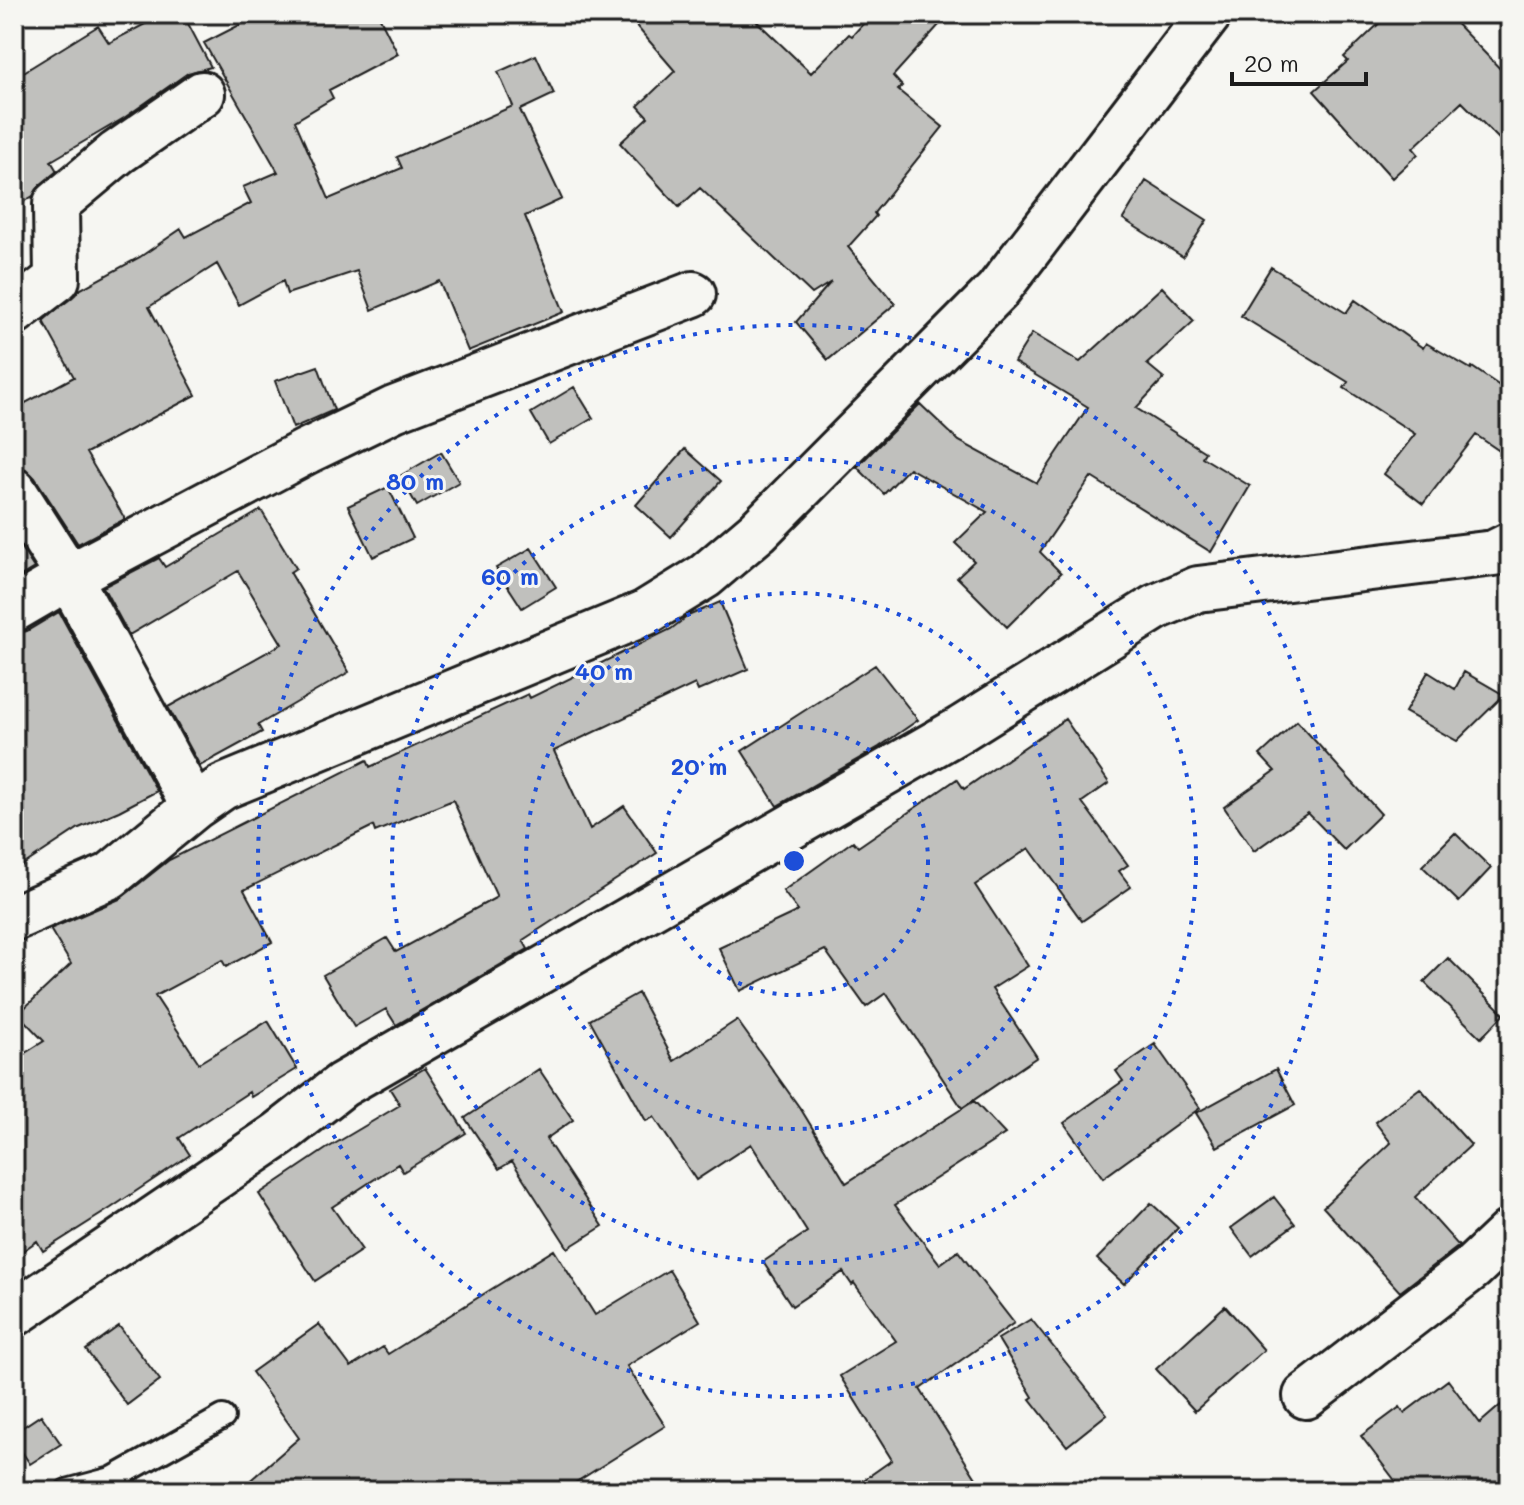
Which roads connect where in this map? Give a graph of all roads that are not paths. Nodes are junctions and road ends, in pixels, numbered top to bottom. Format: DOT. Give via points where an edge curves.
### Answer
graph roads {
  1 [pos="1209,14"];
  2 [pos="202,94"];
  3 [pos="693,294"];
  4 [pos="14,312"];
  5 [pos="14,491"];
  6 [pos="1510,545"];
  7 [pos="69,577"];
  8 [pos="14,609"];
  9 [pos="194,807"];
  10 [pos="14,918"];
  11 [pos="1510,1232"];
  12 [pos="14,1314"];
  13 [pos="1306,1396"];
  14 [pos="223,1417"];
  15 [pos="67,1491"];
  1 -- 9 [label="street" via="997,291 758,531 705,576 645,613 223,787"];
  2 -- 4 [label="street" via="117,153 56,204 57,279"];
  3 -- 7 [label="street" via="394,409"];
  5 -- 7 [label="street"];
  6 -- 12 [label="street" via="1494,553 1198,589 1156,607 961,729 342,1085 278,1135"];
  7 -- 8 [label="street"];
  7 -- 9 [label="street"];
  9 -- 10 [label="street" via="110,876"];
  11 -- 13 [label="street" via="1472,1268"];
  14 -- 15 [label="lane" via="112,1479"];
}
